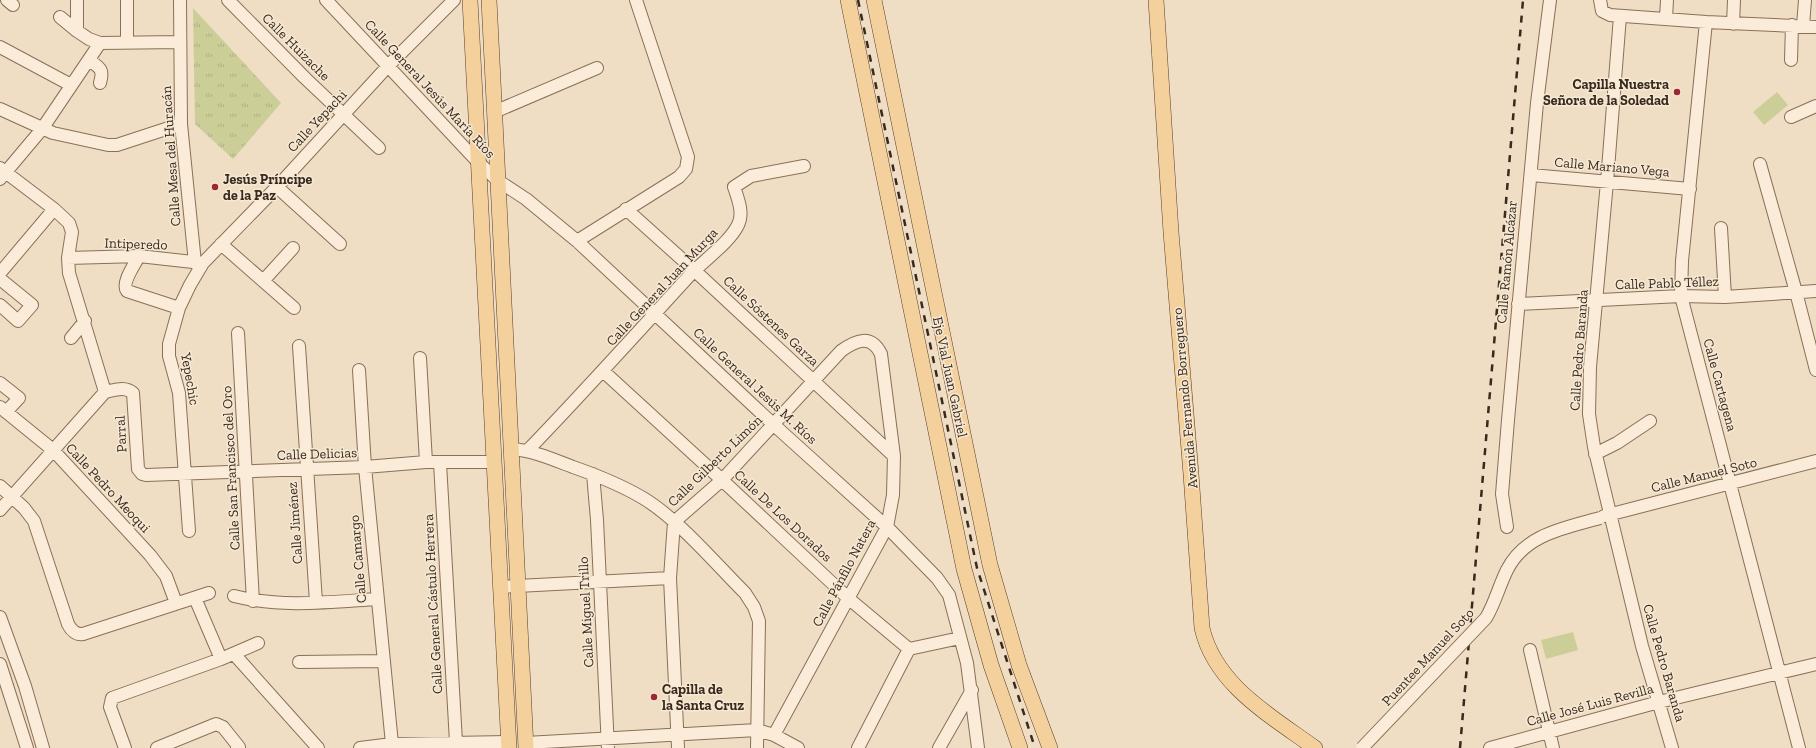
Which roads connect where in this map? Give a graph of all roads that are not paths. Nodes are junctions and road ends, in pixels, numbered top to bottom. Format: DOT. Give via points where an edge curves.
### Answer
graph roads {
  1 [pos="77,0"];
  2 [pos="127,0"];
  3 [pos="180,0"];
  4 [pos="228,0"];
  5 [pos="326,0"];
  6 [pos="454,0"];
  7 [pos="470,0"];
  8 [pos="636,0"];
  9 [pos="848,0"];
  10 [pos="874,0"];
  11 [pos="1156,0"];
  12 [pos="1550,0"];
  13 [pos="1600,0"];
  14 [pos="1667,0"];
  15 [pos="1734,0"];
  16 [pos="1806,0"];
  17 [pos="490,1"];
  18 [pos="1620,16"];
  19 [pos="60,17"];
  20 [pos="1666,18"];
  21 [pos="1706,22"];
  22 [pos="1733,24"];
  23 [pos="1798,25"];
  24 [pos="1816,27"];
  25 [pos="77,31"];
  26 [pos="127,42"];
  27 [pos="180,42"];
  28 [pos="100,43"];
  29 [pos="0,47"];
  30 [pos="89,60"];
  31 [pos="1791,60"];
  32 [pos="388,66"];
  33 [pos="596,68"];
  34 [pos="100,83"];
  35 [pos="71,85"];
  36 [pos="1816,106"];
  37 [pos="0,109"];
  38 [pos="494,112"];
  39 [pos="343,115"];
  40 [pos="1791,117"];
  41 [pos="181,124"];
  42 [pos="42,129"];
  43 [pos="379,148"];
  44 [pos="477,162"];
  45 [pos="1760,164"];
  46 [pos="804,166"];
  47 [pos="2,173"];
  48 [pos="1531,175"];
  49 [pos="498,180"];
  50 [pos="1607,182"];
  51 [pos="277,187"];
  52 [pos="1690,189"];
  53 [pos="54,209"];
  54 [pos="626,209"];
  55 [pos="1721,228"];
  56 [pos="577,241"];
  57 [pos="222,244"];
  58 [pos="340,244"];
  59 [pos="293,248"];
  60 [pos="139,256"];
  61 [pos="68,258"];
  62 [pos="199,263"];
  63 [pos="694,270"];
  64 [pos="0,273"];
  65 [pos="0,279"];
  66 [pos="263,281"];
  67 [pos="1816,291"];
  68 [pos="1796,292"];
  69 [pos="1681,296"];
  70 [pos="1725,297"];
  71 [pos="1596,301"];
  72 [pos="1518,304"];
  73 [pos="0,305"];
  74 [pos="179,308"];
  75 [pos="294,308"];
  76 [pos="655,313"];
  77 [pos="85,321"];
  78 [pos="238,333"];
  79 [pos="71,338"];
  80 [pos="874,343"];
  81 [pos="299,346"];
  82 [pos="420,358"];
  83 [pos="359,370"];
  84 [pos="1816,370"];
  85 [pos="603,371"];
  86 [pos="813,381"];
  87 [pos="0,383"];
  88 [pos="105,392"];
  89 [pos="3,410"];
  90 [pos="1650,421"];
  91 [pos="774,425"];
  92 [pos="512,449"];
  93 [pos="53,450"];
  94 [pos="528,450"];
  95 [pos="1595,454"];
  96 [pos="894,456"];
  97 [pos="1816,461"];
  98 [pos="426,462"];
  99 [pos="493,462"];
  100 [pos="440,463"];
  101 [pos="365,467"];
  102 [pos="306,469"];
  103 [pos="246,472"];
  104 [pos="142,474"];
  105 [pos="593,474"];
  106 [pos="185,475"];
  107 [pos="722,480"];
  108 [pos="1730,484"];
  109 [pos="0,486"];
  110 [pos="13,497"];
  111 [pos="0,510"];
  112 [pos="1605,516"];
  113 [pos="674,522"];
  114 [pos="887,527"];
  115 [pos="1507,527"];
  116 [pos="189,531"];
  117 [pos="670,578"];
  118 [pos="600,580"];
  119 [pos="519,586"];
  120 [pos="500,587"];
  121 [pos="209,594"];
  122 [pos="234,596"];
  123 [pos="195,598"];
  124 [pos="848,598"];
  125 [pos="377,599"];
  126 [pos="253,601"];
  127 [pos="316,602"];
  128 [pos="176,603"];
  129 [pos="0,617"];
  130 [pos="960,638"];
  131 [pos="258,643"];
  132 [pos="909,649"];
  133 [pos="1530,650"];
  134 [pos="234,654"];
  135 [pos="221,659"];
  136 [pos="383,661"];
  137 [pos="299,662"];
  138 [pos="0,664"];
  139 [pos="1816,664"];
  140 [pos="1779,674"];
  141 [pos="972,690"];
  142 [pos="1659,702"];
  143 [pos="757,730"];
  144 [pos="1549,732"];
  145 [pos="677,735"];
  146 [pos="774,735"];
  147 [pos="42,742"];
  148 [pos="456,742"];
  149 [pos="185,743"];
  150 [pos="608,743"];
  151 [pos="26,744"];
  152 [pos="392,744"];
  153 [pos="508,745"];
  154 [pos="526,746"];
  155 [pos="125,748"];
  156 [pos="157,748"];
  157 [pos="238,748"];
  158 [pos="318,748"];
  159 [pos="360,748"];
  160 [pos="678,748"];
  161 [pos="757,748"];
  162 [pos="798,748"];
  163 [pos="858,748"];
  164 [pos="939,748"];
  165 [pos="978,748"];
  166 [pos="1020,748"];
  167 [pos="1050,748"];
  168 [pos="1315,748"];
  169 [pos="1362,748"];
  170 [pos="1490,748"];
  171 [pos="1553,748"];
  172 [pos="1672,748"];
  173 [pos="1799,748"];
  1 -- 25 [label="street"];
  2 -- 26 [label="street"];
  3 -- 27 [label="street, Calle Mesa del Huracán"];
  4 -- 39 [label="street, Calle Huizache"];
  5 -- 32 [label="street, Calle General Jesús María Ríos"];
  6 -- 32 [label="street, Calle Yepachi"];
  7 -- 44 [label="main road"];
  8 -- 54 [label="street" via="688,157 686,169 679,177"];
  9 -- 166 [label="main road, Eje Vial Juan Gabriel" via="964,569 987,651"];
  10 -- 167 [label="main road, Eje Vial Juan Gabriel" via="990,565 1019,665"];
  11 -- 168 [label="main road, Avenida Fernando Borreguero" via="1202,632 1216,664 1231,683 1248,699"];
  12 -- 48 [label="street, Calle Ramón Alcázar"];
  13 -- 18 [label="street" via="1602,11"];
  14 -- 20 [label="street"];
  15 -- 22 [label="street"];
  16 -- 23 [label="street"];
  17 -- 38 [label="main road"];
  18 -- 20 [label="street"];
  18 -- 50 [label="street, Calle Pedro Baranda"];
  19 -- 25 [label="street"];
  20 -- 21 [label="street"];
  21 -- 22 [label="street"];
  21 -- 52 [label="street, Calle Cartagena"];
  22 -- 23 [label="street"];
  23 -- 24 [label="street"];
  23 -- 31 [label="street"];
  25 -- 28 [label="street" via="88,39"];
  26 -- 27 [label="street"];
  26 -- 28 [label="street"];
  27 -- 41 [label="street, Calle Mesa del Huracán"];
  28 -- 30 [label="street"];
  29 -- 35 [label="street"];
  30 -- 34 [label="street" via="101,70"];
  30 -- 35 [label="street"];
  32 -- 39 [label="street, Calle Yepachi"];
  32 -- 44 [label="street, Calle General Jesús María Ríos"];
  33 -- 38 [label="street"];
  35 -- 42 [label="street"];
  36 -- 40 [label="street"];
  37 -- 42 [label="street"];
  38 -- 49 [label="main road"];
  39 -- 43 [label="street, Calle Huizache"];
  39 -- 51 [label="street, Calle Yepachi"];
  41 -- 42 [label="street" via="117,145"];
  41 -- 62 [label="street, Calle Mesa del Huracán"];
  42 -- 47 [label="street"];
  44 -- 49 [label="street, Calle General Jesús María Ríos"];
  44 -- 99 [label="main road"];
  45 -- 68 [label="street"];
  46 -- 63 [label="street, Calle General Juan Murga" via="751,176 734,187 741,217 737,226"];
  47 -- 53 [label="street"];
  48 -- 50 [label="street, Calle Mariano Vega"];
  48 -- 72 [label="street, Calle Ramón Alcázar"];
  49 -- 56 [label="street, Calle General Jesús M. Ríos"];
  49 -- 92 [label="main road"];
  50 -- 52 [label="street, Calle Mariano Vega"];
  50 -- 71 [label="street, Calle Pedro Baranda"];
  51 -- 57 [label="street, Calle Yepachi"];
  51 -- 58 [label="street"];
  52 -- 69 [label="street, Calle Cartagena" via="1682,260"];
  53 -- 61 [label="street" via="72,229"];
  53 -- 64 [label="street"];
  54 -- 56 [label="street"];
  54 -- 63 [label="street, Calle Sóstenes Garza"];
  55 -- 70 [label="street"];
  56 -- 76 [label="street, Calle General Jesús M. Ríos"];
  57 -- 62 [label="street, Calle Yepachi"];
  57 -- 66 [label="street"];
  59 -- 66 [label="street"];
  60 -- 61 [label="street, Intiperedo"];
  60 -- 62 [label="street, Intiperedo"];
  60 -- 74 [label="street" via="126,283 127,291"];
  61 -- 77 [label="street" via="69,273"];
  62 -- 74 [label="street, Yepechic"];
  63 -- 76 [label="street, Calle General Juan Murga"];
  63 -- 86 [label="street, Calle Sóstenes Garza"];
  65 -- 73 [label="street" via="32,305 18,321"];
  66 -- 75 [label="street"];
  67 -- 68 [label="street, Calle Pablo Téllez"];
  68 -- 70 [label="street, Calle Pablo Téllez"];
  68 -- 84 [label="street"];
  69 -- 70 [label="street, Calle Pablo Téllez"];
  69 -- 71 [label="street, Calle Pablo Téllez"];
  69 -- 108 [label="street, Calle Cartagena"];
  71 -- 72 [label="street, Calle Pablo Téllez"];
  71 -- 95 [label="street, Calle Pedro Baranda" via="1589,414"];
  72 -- 115 [label="street, Calle Ramón Alcázar" via="1502,494"];
  74 -- 106 [label="street, Yepechic" via="169,350 179,393"];
  76 -- 85 [label="street, Calle General Juan Murga"];
  76 -- 91 [label="street, Calle General Jesús M. Ríos"];
  77 -- 79 [label="street"];
  77 -- 88 [label="street"];
  78 -- 103 [label="street, Calle San Francisco del Oro"];
  80 -- 86 [label="street, Calle Gilberto Limón" via="867,341 850,345"];
  80 -- 96 [label="street, Calle Pánfilo Natera" via="881,354"];
  81 -- 102 [label="street, Calle Jiménez"];
  82 -- 98 [label="street"];
  83 -- 101 [label="street, Calle Camargo"];
  85 -- 94 [label="street, Calle General Juan Murga"];
  85 -- 107 [label="street, Calle De Los Dorados"];
  86 -- 91 [label="street, Calle Gilberto Limón"];
  86 -- 96 [label="street, Calle Sóstenes Garza"];
  87 -- 89 [label="street" via="19,398"];
  88 -- 93 [label="street"];
  88 -- 104 [label="street, Parral" via="123,389 131,391 134,396 138,469"];
  89 -- 93 [label="street, Calle Pedro Meoqui"];
  90 -- 95 [label="street"];
  91 -- 107 [label="street, Calle Gilberto Limón"];
  91 -- 114 [label="street, Calle General Jesús M. Ríos"];
  92 -- 94 [label="street"];
  92 -- 119 [label="main road"];
  93 -- 110 [label="street"];
  93 -- 128 [label="street, Calle Pedro Meoqui" via="159,565"];
  94 -- 105 [label="street"];
  95 -- 112 [label="street, Calle Pedro Baranda"];
  96 -- 114 [label="street, Calle Pánfilo Natera" via="893,495"];
  97 -- 108 [label="street, Calle Manuel Soto"];
  98 -- 100 [label="street, Calle Delicias"];
  98 -- 101 [label="street, Calle Delicias"];
  99 -- 100 [label="street, Calle Delicias"];
  99 -- 120 [label="main road"];
  100 -- 148 [label="street, Calle General Cástulo Herrera"];
  101 -- 102 [label="street, Calle Delicias"];
  101 -- 125 [label="street, Calle Camargo"];
  102 -- 103 [label="street, Calle Delicias"];
  102 -- 127 [label="street, Calle Jiménez"];
  103 -- 106 [label="street, Calle Delicias"];
  103 -- 126 [label="street, Calle San Francisco del Oro"];
  104 -- 106 [label="street, Calle Delicias"];
  105 -- 113 [label="street" via="642,498"];
  105 -- 118 [label="street, Calle Miguel Trillo"];
  106 -- 116 [label="street, Yepechic"];
  107 -- 113 [label="street, Calle Gilberto Limón"];
  107 -- 124 [label="street, Calle De Los Dorados"];
  108 -- 112 [label="street, Calle Manuel Soto"];
  108 -- 140 [label="street, Calle Cartagena"];
  109 -- 110 [label="street"];
  110 -- 111 [label="street"];
  110 -- 128 [label="street" via="30,515 38,529 71,630 83,634"];
  112 -- 142 [label="street, Calle Pedro Baranda"];
  112 -- 169 [label="street, Puentee Manuel Soto, bridge" via="1542,535 1528,545 1510,564 1486,618"];
  113 -- 117 [label="street, Calle Gilberto Limón"];
  113 -- 143 [label="street" via="745,593 754,607 759,621"];
  114 -- 124 [label="street, Calle Pánfilo Natera"];
  114 -- 130 [label="street, Calle General Jesús M. Ríos" via="944,586 949,595"];
  117 -- 118 [label="street"];
  117 -- 145 [label="street, Calle Gilberto Limón"];
  118 -- 119 [label="street"];
  118 -- 150 [label="street, Calle Miguel Trillo"];
  119 -- 120 [label="street"];
  119 -- 154 [label="main road"];
  120 -- 153 [label="main road"];
  121 -- 123 [label="street"];
  122 -- 126 [label="street"];
  123 -- 128 [label="street"];
  123 -- 135 [label="street"];
  124 -- 132 [label="street, Calle De Los Dorados"];
  124 -- 146 [label="street, Calle Pánfilo Natera"];
  125 -- 127 [label="street"];
  125 -- 136 [label="street, Calle Camargo"];
  126 -- 127 [label="street"];
  129 -- 147 [label="street"];
  130 -- 132 [label="street"];
  130 -- 141 [label="street, Calle General Jesús M. Ríos"];
  131 -- 134 [label="street"];
  132 -- 163 [label="street"];
  133 -- 144 [label="street"];
  134 -- 135 [label="street"];
  134 -- 158 [label="street"];
  135 -- 155 [label="street" via="115,696 110,700 110,707"];
  136 -- 137 [label="street"];
  136 -- 152 [label="street, Calle Camargo"];
  138 -- 151 [label="street"];
  139 -- 140 [label="street, Calle José Luis Revilla"];
  140 -- 142 [label="street, Calle José Luis Revilla"];
  140 -- 173 [label="street, Calle Cartagena"];
  141 -- 164 [label="street"];
  141 -- 165 [label="street, Calle General Jesús M. Ríos"];
  142 -- 144 [label="street, Calle José Luis Revilla"];
  142 -- 172 [label="street, Calle Pedro Baranda"];
  143 -- 145 [label="street"];
  143 -- 146 [label="street"];
  143 -- 161 [label="street"];
  144 -- 170 [label="street, Calle José Luis Revilla"];
  144 -- 171 [label="street"];
  145 -- 150 [label="street"];
  145 -- 160 [label="street, Calle Gilberto Limón"];
  146 -- 162 [label="street"];
  147 -- 151 [label="street"];
  148 -- 152 [label="street"];
  148 -- 153 [label="street"];
  149 -- 156 [label="street"];
  149 -- 157 [label="street" via="216,724 223,727"];
  150 -- 154 [label="street"];
  152 -- 159 [label="street"];
}
